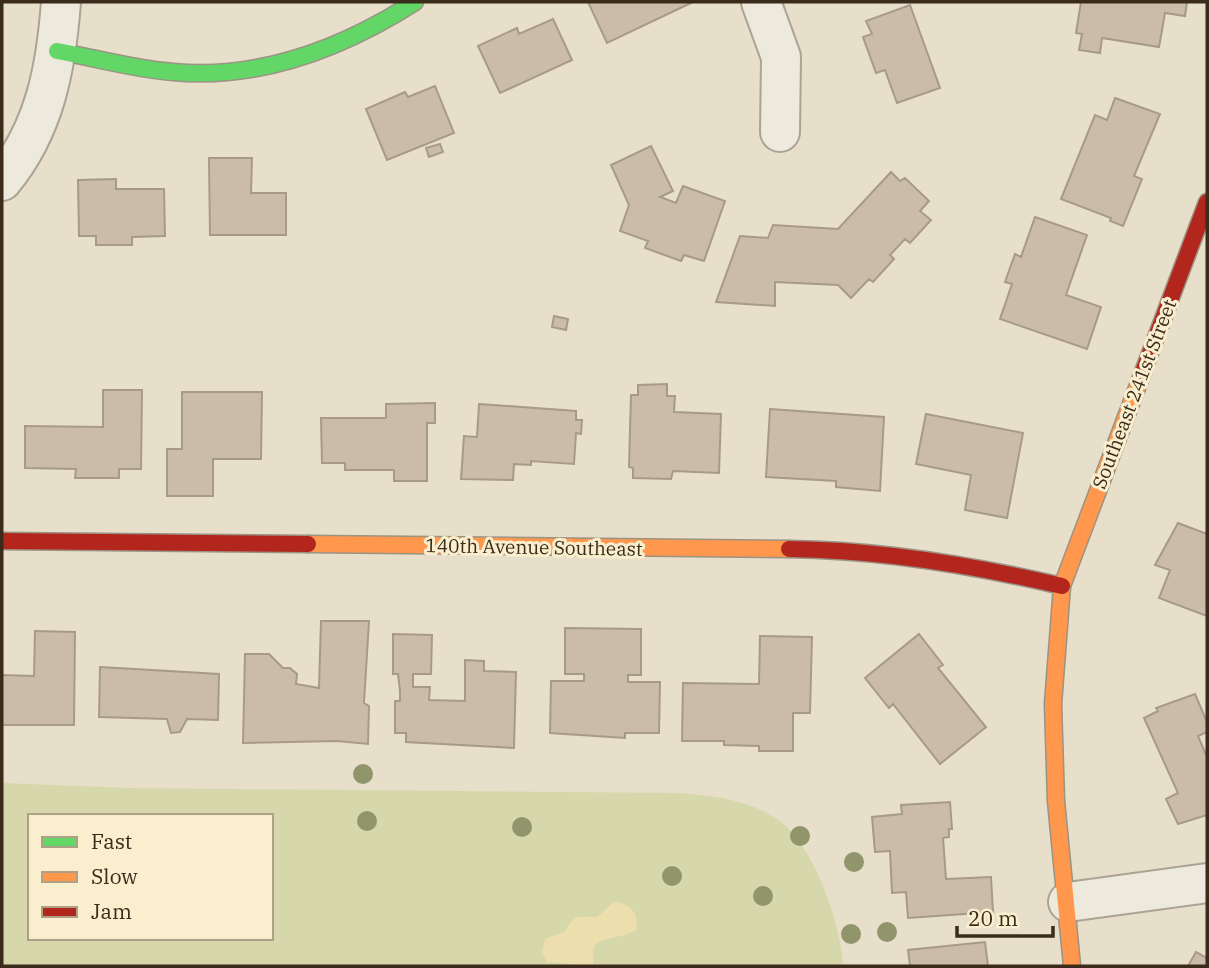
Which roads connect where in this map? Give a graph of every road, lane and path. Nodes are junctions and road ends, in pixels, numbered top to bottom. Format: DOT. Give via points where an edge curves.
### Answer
graph roads {
  1 [pos="61,2"];
  2 [pos="415,2"];
  3 [pos="761,2"];
  4 [pos="57,51"];
  5 [pos="780,132"];
  6 [pos="2,181"];
  7 [pos="1207,202"];
  8 [pos="2,541"];
  9 [pos="1062,586"];
  10 [pos="1207,883"];
  11 [pos="1068,902"];
  12 [pos="1072,966"];
  1 -- 4 [label="street"];
  2 -- 4 [label="street" via="307,57 243,70 175,73"];
  3 -- 5 [label="street" via="781,57"];
  4 -- 6 [label="street" via="48,97 33,132"];
  7 -- 9 [label="street, Southeast 241st Street"];
  8 -- 9 [label="street, 140th Avenue Southeast" via="840,550 974,565"];
  9 -- 11 [label="street, Southeast 241st Street" via="1053,704 1056,802"];
  10 -- 11 [label="street"];
  11 -- 12 [label="street, Southeast 241st Street"];
}
